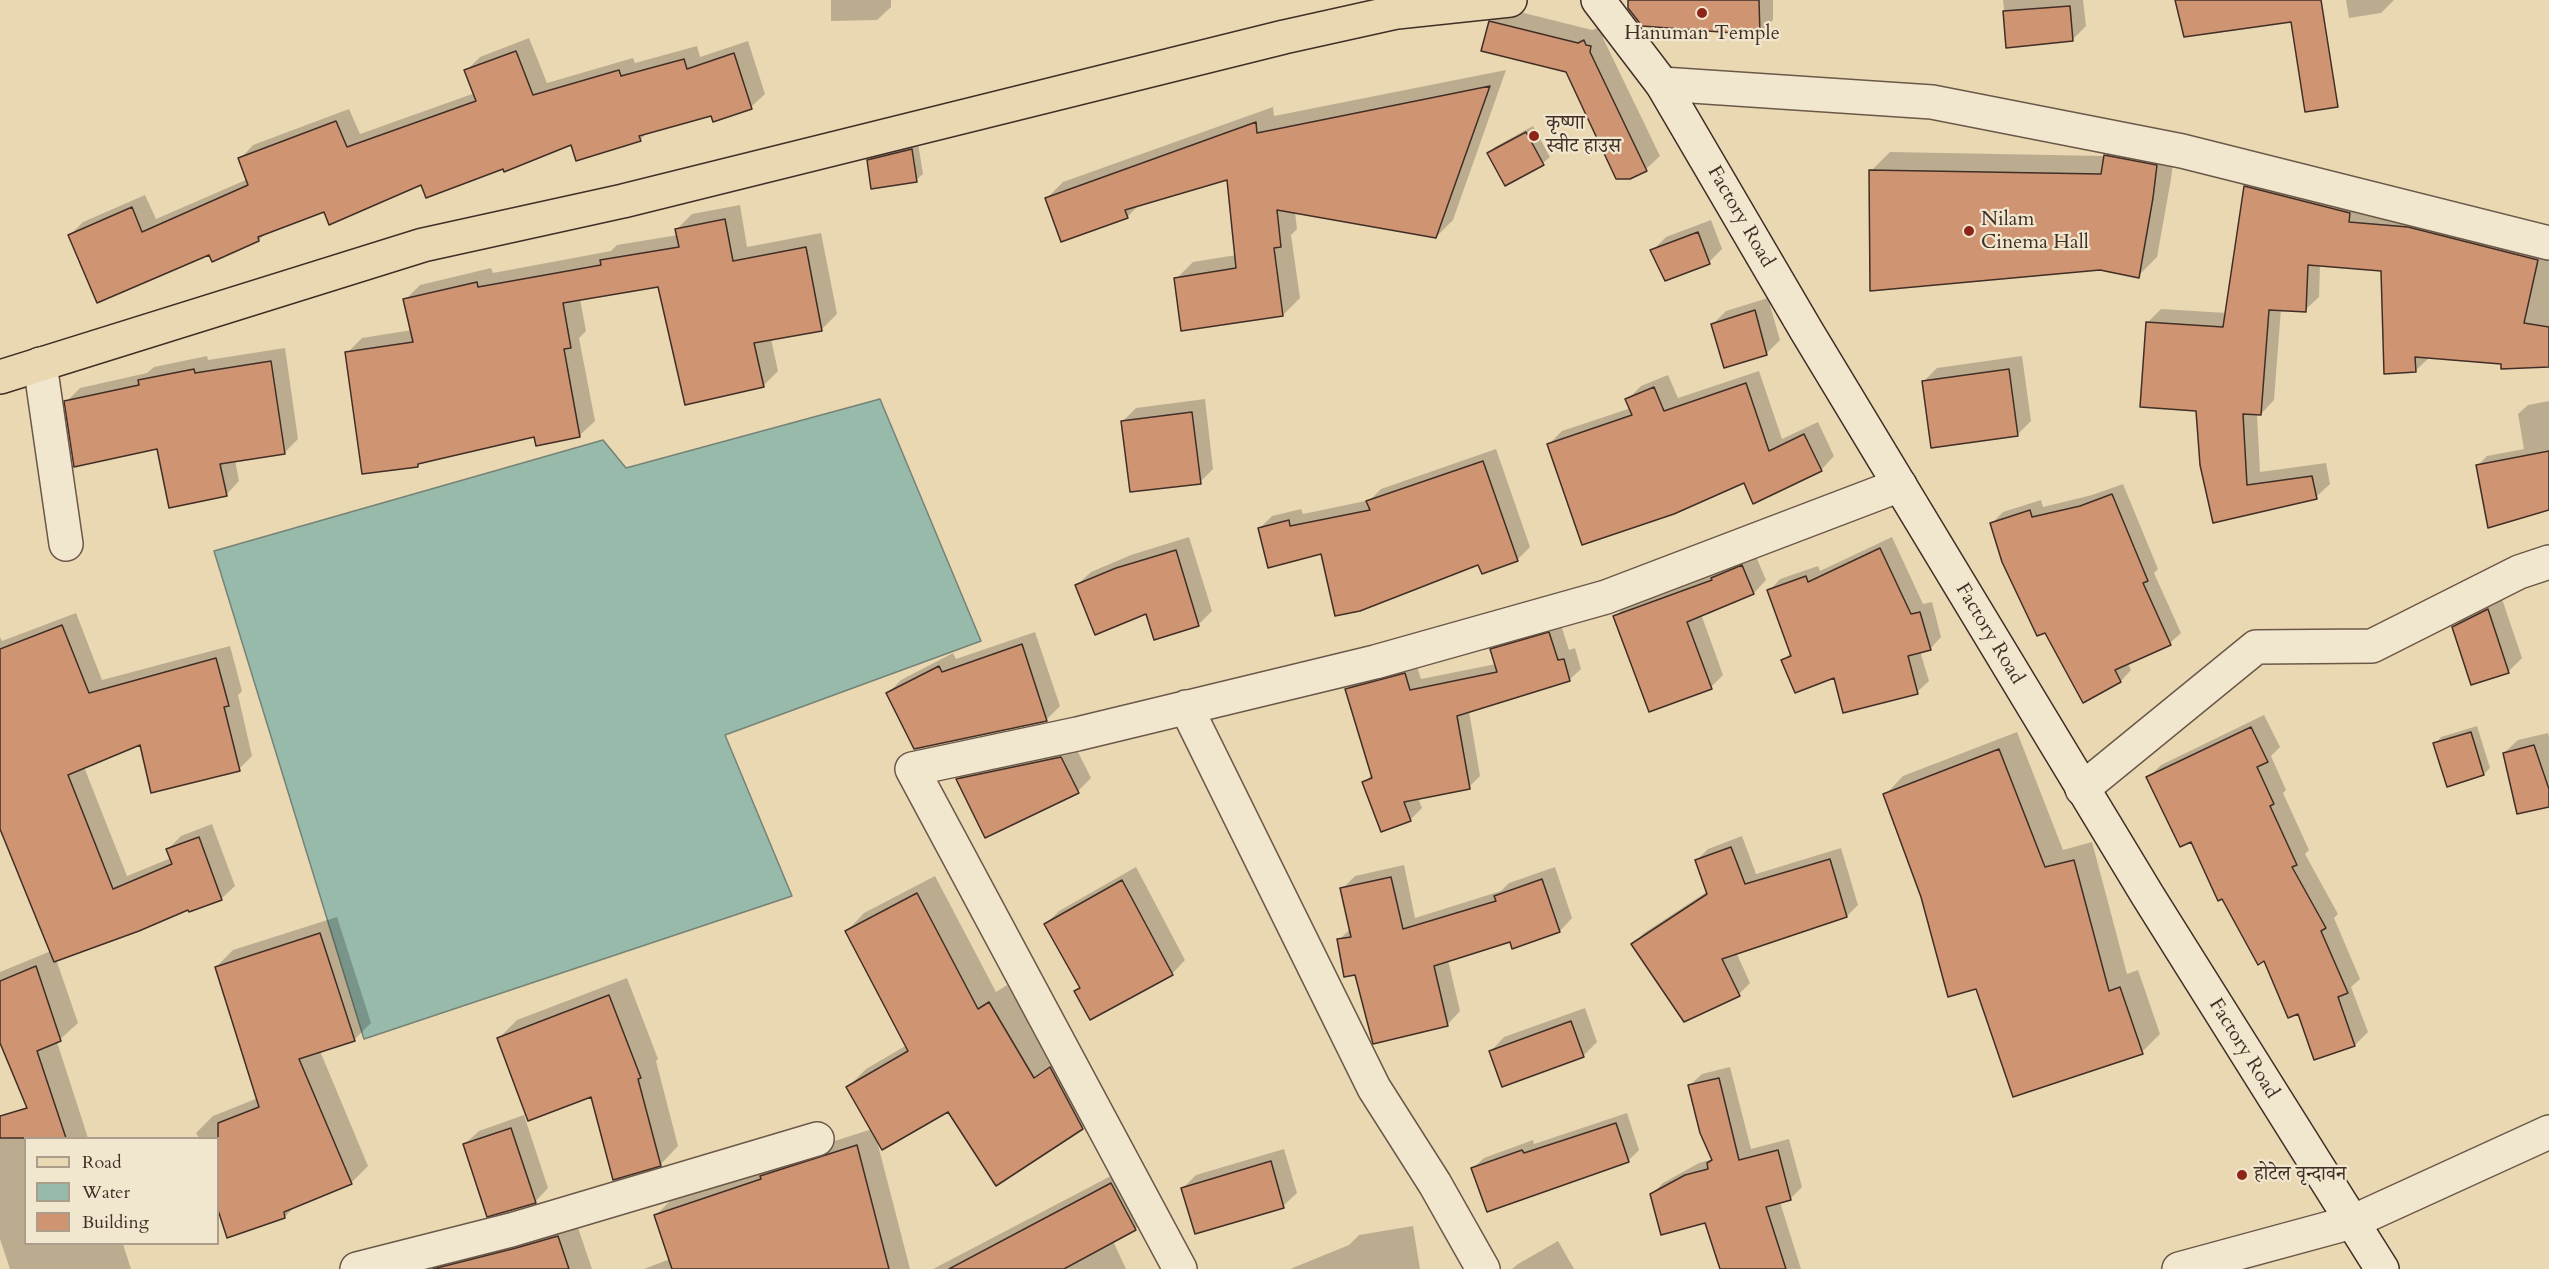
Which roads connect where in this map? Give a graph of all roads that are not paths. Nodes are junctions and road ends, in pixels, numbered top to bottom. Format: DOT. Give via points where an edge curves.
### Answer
graph roads {
  1 [pos="1510,0"];
  2 [pos="1598,0"];
  3 [pos="1662,84"];
  4 [pos="2549,243"];
  5 [pos="40,364"];
  6 [pos="0,377"];
  7 [pos="1900,486"];
  8 [pos="66,544"];
  9 [pos="2549,561"];
  10 [pos="1186,707"];
  11 [pos="2082,789"];
  12 [pos="2549,1132"];
  13 [pos="817,1139"];
  14 [pos="2352,1222"];
  15 [pos="357,1269"];
  16 [pos="1180,1269"];
  17 [pos="1483,1269"];
  18 [pos="2179,1269"];
  19 [pos="2382,1269"];
  1 -- 5 [label="main road" via="1397,12 1284,37 623,201 423,245"];
  2 -- 3 [label="street, Factory Road"];
  3 -- 4 [label="street" via="1932,102 2182,152"];
  3 -- 7 [label="street, Factory Road"];
  5 -- 6 [label="main road"];
  5 -- 8 [label="street"];
  7 -- 10 [label="street" via="1606,597 1375,662"];
  7 -- 11 [label="street, Factory Road"];
  9 -- 11 [label="street" via="2519,572 2372,646 2256,647"];
  10 -- 16 [label="street" via="912,769"];
  10 -- 17 [label="street" via="1374,1088 1436,1184"];
  11 -- 14 [label="street, Factory Road"];
  12 -- 14 [label="street"];
  13 -- 15 [label="street" via="511,1230"];
  14 -- 18 [label="street"];
  14 -- 19 [label="street, Factory Road"];
}
